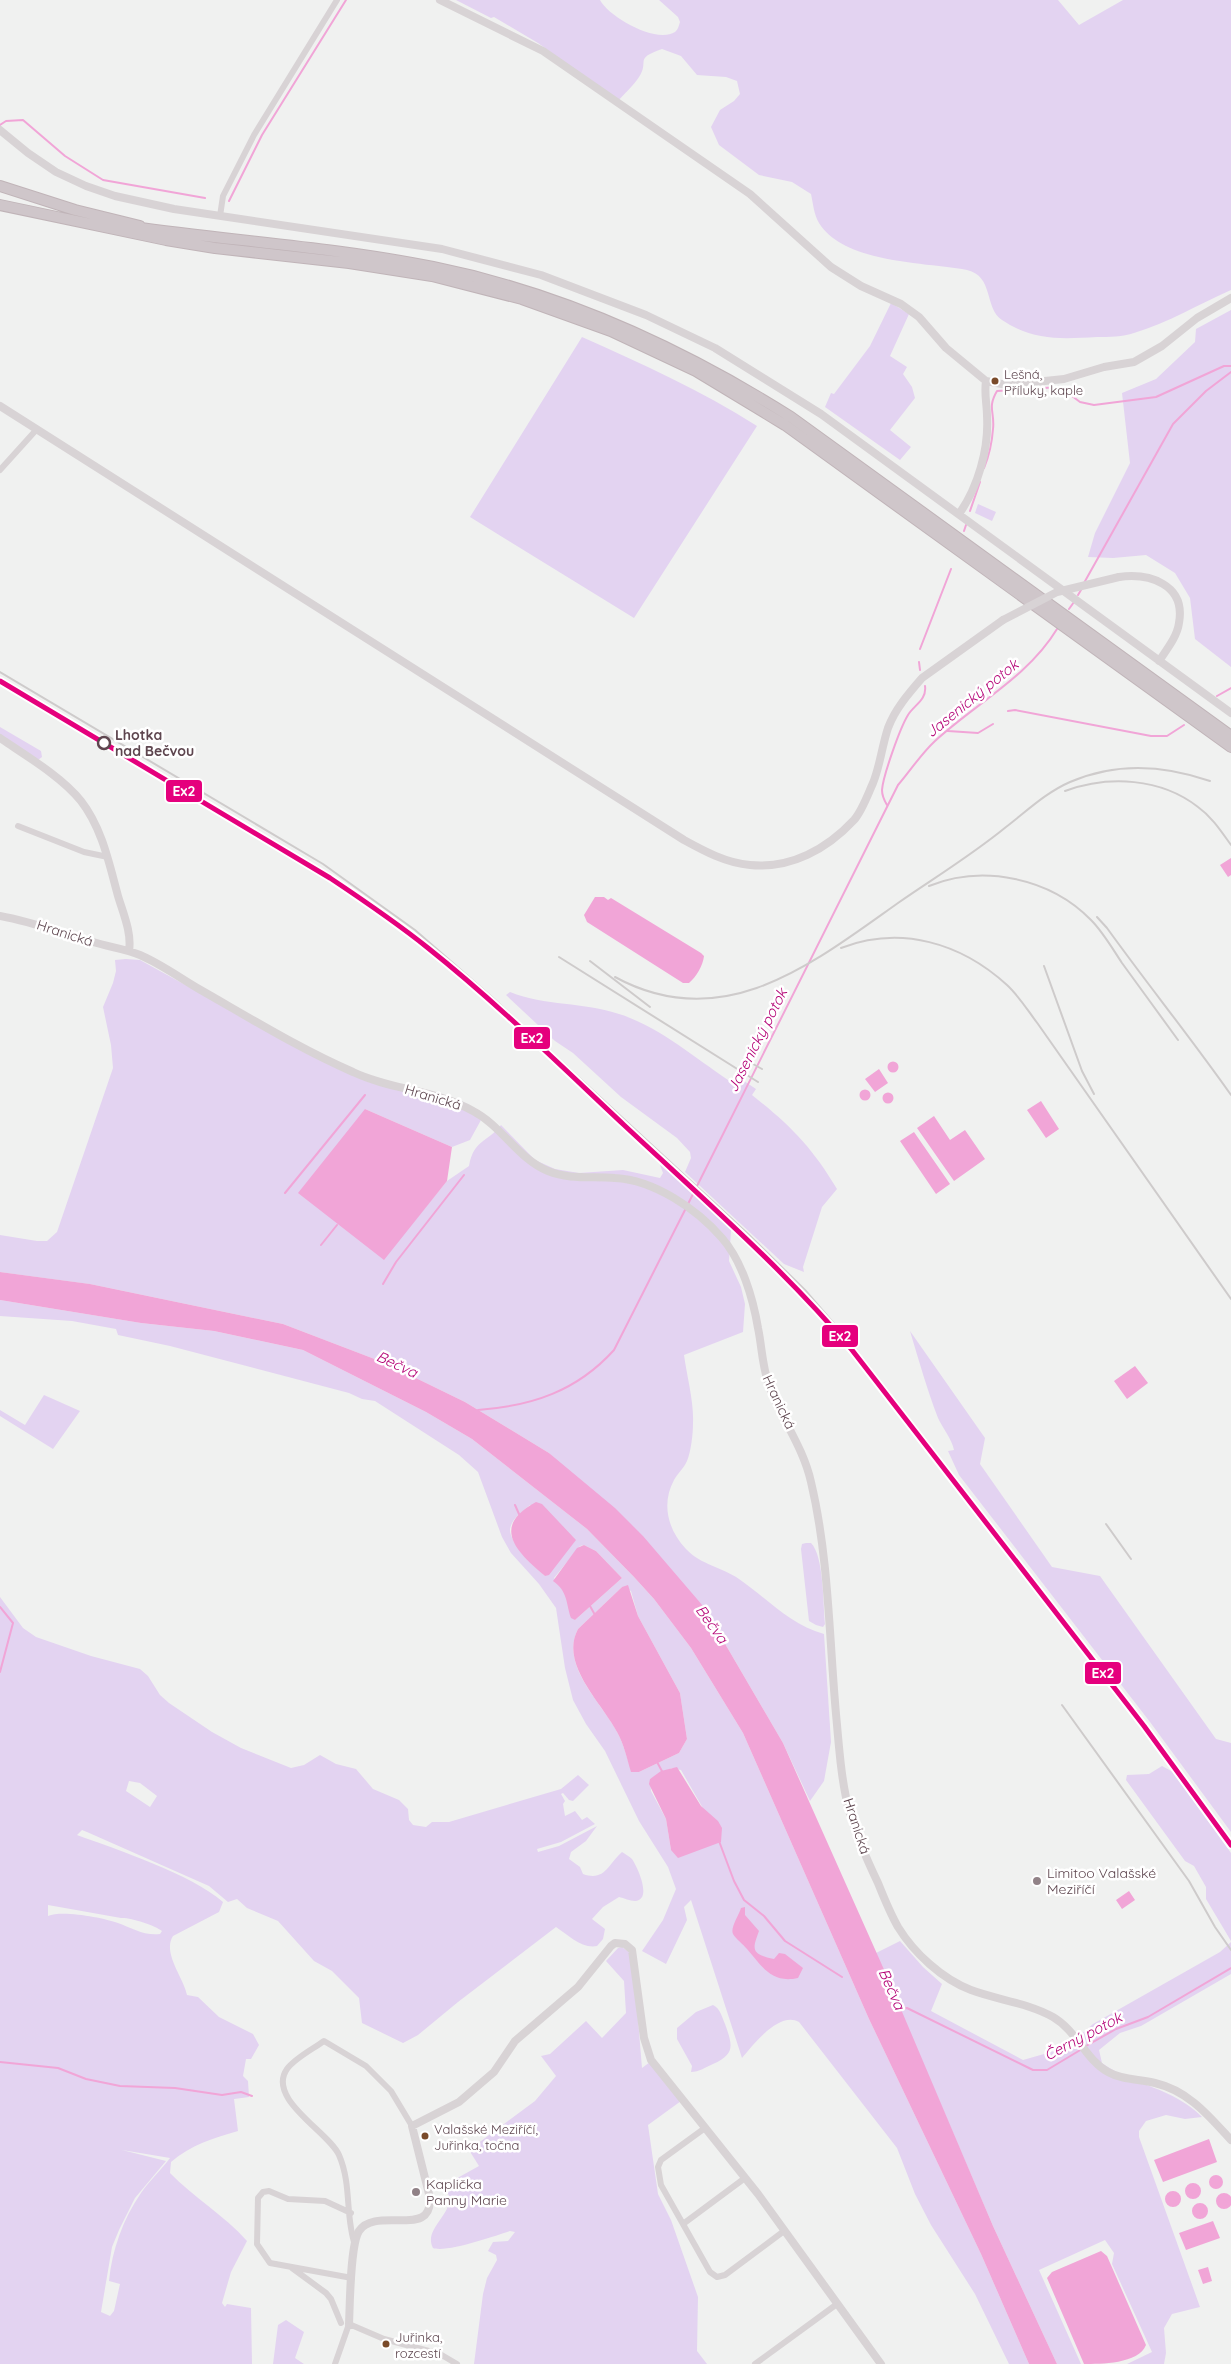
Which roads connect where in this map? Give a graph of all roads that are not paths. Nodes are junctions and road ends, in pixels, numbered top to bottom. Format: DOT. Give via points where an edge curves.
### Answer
graph roads {
  1 [pos="337,0"];
  2 [pos="440,0"];
  3 [pos="0,130"];
  4 [pos="0,186"];
  5 [pos="0,205"];
  6 [pos="21,210"];
  7 [pos="220,216"];
  8 [pos="168,231"];
  9 [pos="1231,298"];
  10 [pos="986,382"];
  11 [pos="0,406"];
  12 [pos="37,429"];
  13 [pos="0,470"];
  14 [pos="959,514"];
  15 [pos="1159,661"];
  16 [pos="1231,713"];
  17 [pos="1231,736"];
  18 [pos="0,738"];
  19 [pos="1231,747"];
  20 [pos="18,826"];
  21 [pos="108,857"];
  22 [pos="0,916"];
  23 [pos="128,952"];
  24 [pos="412,2126"];
  25 [pos="705,2128"];
  26 [pos="1231,2140"];
  27 [pos="745,2178"];
  28 [pos="351,2214"];
  29 [pos="683,2224"];
  30 [pos="784,2231"];
  31 [pos="355,2246"];
  32 [pos="291,2268"];
  33 [pos="352,2278"];
  34 [pos="837,2304"];
  35 [pos="345,2323"];
  36 [pos="335,2364"];
  37 [pos="457,2364"];
  38 [pos="755,2364"];
  39 [pos="881,2364"];
  1 -- 7 [label="street" via="254,135 223,196"];
  2 -- 10 [label="street" via="543,52 750,194 831,268 860,286 901,304 919,317 946,348"];
  3 -- 7 [label="street" via="42,163 93,189 151,205"];
  4 -- 8 [label="highway" via="75,210"];
  5 -- 6 [label="highway"];
  6 -- 8 [label="highway"];
  6 -- 19 [label="highway" via="215,248 432,276 530,302 645,346 730,390 785,424"];
  7 -- 14 [label="street" via="442,249 520,269 608,299 715,348 787,391"];
  8 -- 17 [label="highway" via="359,255 460,273 525,290 658,342 791,417"];
  9 -- 10 [label="street" via="1134,362 1104,366 1064,379 1007,385"];
  10 -- 14 [label="street" via="987,443 967,503"];
  11 -- 12 [label="street"];
  12 -- 13 [label="street"];
  12 -- 15 [label="street, bridge" via="684,840 712,855 742,864 770,865 806,857 824,847 855,819 873,782 889,727 922,678 1003,620 1057,592 1118,577 1141,576 1155,579 1167,587 1176,599 1180,617 1177,630"];
  14 -- 15 [label="street"];
  15 -- 16 [label="street"];
  18 -- 21 [label="street" via="46,769 80,800 97,827"];
  20 -- 21 [label="street" via="84,852"];
  21 -- 23 [label="street" via="128,933"];
  22 -- 23 [label="street, Hranická" via="36,923"];
  23 -- 26 [label="street, Hranická" via="147,959 352,1072 474,1111 496,1127 519,1153 545,1170 579,1178 640,1181 666,1192 719,1234 736,1261 756,1317 768,1382 808,1468 824,1572 847,1799 867,1858 892,1916 914,1947 950,1979 970,1990 1047,2014 1068,2028 1101,2067 1115,2076 1155,2083 1185,2095"];
  24 -- 25 [label="street" via="459,2102 473,2091 494,2072 515,2041 578,1988 611,1946 620,1943 632,1950 644,2038 651,2060"];
  24 -- 28 [label="street" via="391,2091 366,2066 324,2041 287,2069 284,2086 291,2104 338,2153 347,2182"];
  24 -- 31 [label="street" via="429,2194 428,2211 410,2221 378,2220 369,2223 358,2232"];
  25 -- 27 [label="street"];
  25 -- 29 [label="street" via="662,2160 658,2167 661,2185"];
  27 -- 29 [label="street"];
  27 -- 30 [label="street"];
  28 -- 31 [label="street" via="350,2232"];
  28 -- 32 [label="street" via="325,2201 288,2199 268,2191 261,2193 258,2198 258,2248 270,2264"];
  29 -- 30 [label="street" via="710,2272 717,2277 725,2276"];
  30 -- 34 [label="street"];
  31 -- 33 [label="street"];
  32 -- 33 [label="street"];
  32 -- 35 [label="street" via="332,2299"];
  33 -- 35 [label="street"];
  34 -- 38 [label="street"];
  34 -- 39 [label="street"];
  35 -- 36 [label="street"];
  35 -- 37 [label="street" via="384,2339 440,2354"];
}
